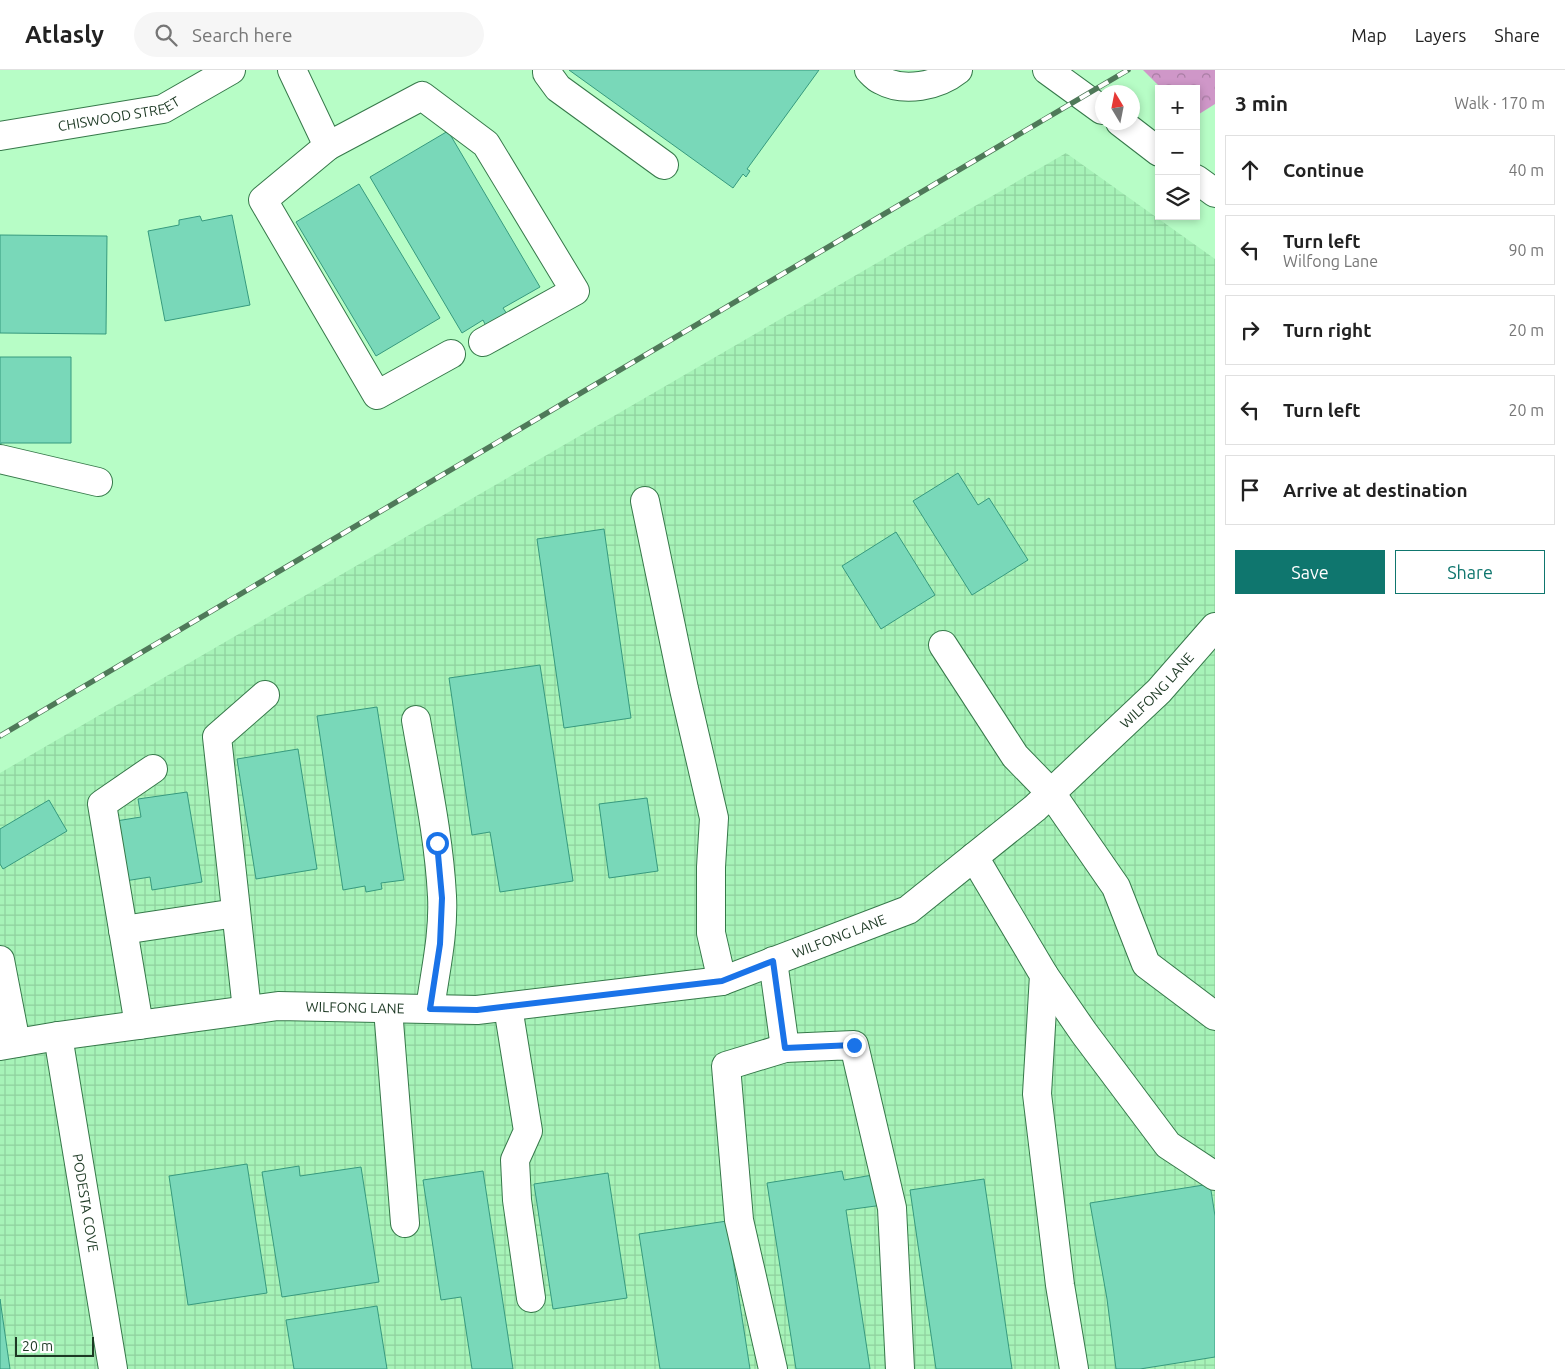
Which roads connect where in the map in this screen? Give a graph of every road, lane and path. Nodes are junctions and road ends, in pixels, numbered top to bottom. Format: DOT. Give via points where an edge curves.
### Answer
graph roads {
  1 [pos="231,70"];
  2 [pos="292,70"];
  3 [pos="547,70"];
  4 [pos="869,70"];
  5 [pos="958,70"];
  6 [pos="1047,70"];
  7 [pos="1095,105"];
  8 [pos="1130,130"];
  9 [pos="0,136"];
  10 [pos="328,146"];
  11 [pos="1155,149"];
  12 [pos="664,165"];
  13 [pos="1200,182"];
  14 [pos="1215,193"];
  15 [pos="483,342"];
  16 [pos="451,354"];
  17 [pos="0,459"];
  18 [pos="98,482"];
  19 [pos="645,501"];
  20 [pos="1215,627"];
  21 [pos="942,645"];
  22 [pos="265,695"];
  23 [pos="416,720"];
  24 [pos="153,769"];
  25 [pos="1051,793"];
  26 [pos="974,857"];
  27 [pos="236,913"];
  28 [pos="124,930"];
  29 [pos="0,960"];
  30 [pos="773,961"];
  31 [pos="1044,975"];
  32 [pos="722,981"];
  33 [pos="508,1007"];
  34 [pos="388,1009"];
  35 [pos="430,1009"];
  36 [pos="246,1010"];
  37 [pos="1215,1016"];
  38 [pos="140,1025"];
  39 [pos="58,1036"];
  40 [pos="8,1045"];
  41 [pos="785,1048"];
  42 [pos="1215,1176"];
  43 [pos="405,1223"];
  44 [pos="531,1298"];
  45 [pos="113,1369"];
  46 [pos="772,1369"];
  47 [pos="900,1369"];
  48 [pos="1074,1369"];
  1 -- 9 [label="street, CHISWOOD STREET" via="163,109"];
  2 -- 10 [label="street"];
  3 -- 12 [label="street" via="558,88"];
  4 -- 5 [label="street" via="881,80 906,88 932,83"];
  6 -- 7 [label="street"];
  8 -- 11 [label="street"];
  10 -- 15 [label="street" via="422,96 486,144 575,291"];
  10 -- 16 [label="street" via="263,200 377,395"];
  13 -- 14 [label="street"];
  17 -- 18 [label="street"];
  19 -- 32 [label="street" via="714,818 711,932"];
  20 -- 25 [label="street, WILFONG LANE" via="1159,691"];
  21 -- 25 [label="street" via="1015,756"];
  22 -- 27 [label="street" via="217,737"];
  23 -- 35 [label="street" via="437,843 442,898 440,944"];
  24 -- 28 [label="street" via="102,804"];
  25 -- 26 [label="street, WILFONG LANE"];
  25 -- 37 [label="street" via="1116,887 1146,964"];
  26 -- 30 [label="street, WILFONG LANE" via="908,910"];
  26 -- 31 [label="street"];
  27 -- 28 [label="street"];
  27 -- 36 [label="street"];
  28 -- 38 [label="street"];
  29 -- 40 [label="street"];
  30 -- 32 [label="street, WILFONG LANE"];
  30 -- 41 [label="street"];
  31 -- 42 [label="street" via="1168,1146"];
  31 -- 48 [label="street" via="1037,1094 1060,1285"];
  32 -- 33 [label="street, WILFONG LANE"];
  33 -- 35 [label="street, WILFONG LANE"];
  33 -- 44 [label="street" via="528,1132 515,1160 517,1200"];
  34 -- 35 [label="street, WILFONG LANE"];
  34 -- 36 [label="street, WILFONG LANE" via="278,1006"];
  34 -- 43 [label="street"];
  36 -- 38 [label="street, WILFONG LANE"];
  38 -- 39 [label="street, WILFONG LANE"];
  39 -- 40 [label="street, WILFONG LANE"];
  39 -- 45 [label="street, PODESTA COVE"];
  41 -- 46 [label="street" via="726,1066 739,1220"];
  41 -- 47 [label="street" via="854,1045 892,1208"];
}
